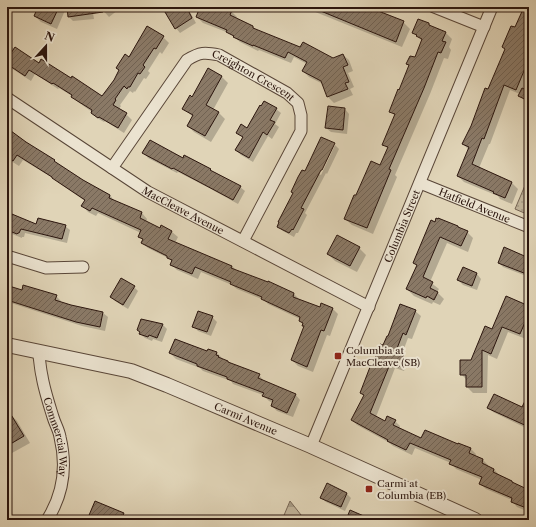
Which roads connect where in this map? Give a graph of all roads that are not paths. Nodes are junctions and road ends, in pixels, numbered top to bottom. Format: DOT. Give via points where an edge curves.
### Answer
graph roads {
  1 [pos="434,7"];
  2 [pos="492,7"];
  3 [pos="484,27"];
  4 [pos="7,98"];
  5 [pos="112,168"];
  6 [pos="420,183"];
  7 [pos="529,228"];
  8 [pos="243,241"];
  9 [pos="7,256"];
  10 [pos="83,267"];
  11 [pos="369,307"];
  12 [pos="7,345"];
  13 [pos="38,351"];
  14 [pos="311,446"];
  15 [pos="47,520"];
  16 [pos="475,520"];
  1 -- 3 [label="street"];
  2 -- 3 [label="street, Columbia Street"];
  3 -- 6 [label="street, Columbia Street"];
  4 -- 5 [label="street, MacCleave Avenue"];
  5 -- 8 [label="street, MacCleave Avenue" via="148,192"];
  5 -- 8 [label="street, Creighton Crescent" via="187,60 196,54 208,52 219,55 287,93 298,103 301,115 301,131"];
  6 -- 7 [label="street, Hatfield Avenue"];
  6 -- 11 [label="street, Columbia Street"];
  8 -- 11 [label="street, MacCleave Avenue"];
  9 -- 10 [label="street" via="46,268"];
  11 -- 14 [label="street, Columbia Street"];
  12 -- 13 [label="street, Carmi Avenue"];
  13 -- 14 [label="street, Carmi Avenue" via="130,371"];
  13 -- 15 [label="street, Commercial Way" via="42,376 60,436 64,462 57,501"];
  14 -- 16 [label="street, Carmi Avenue"];
}
